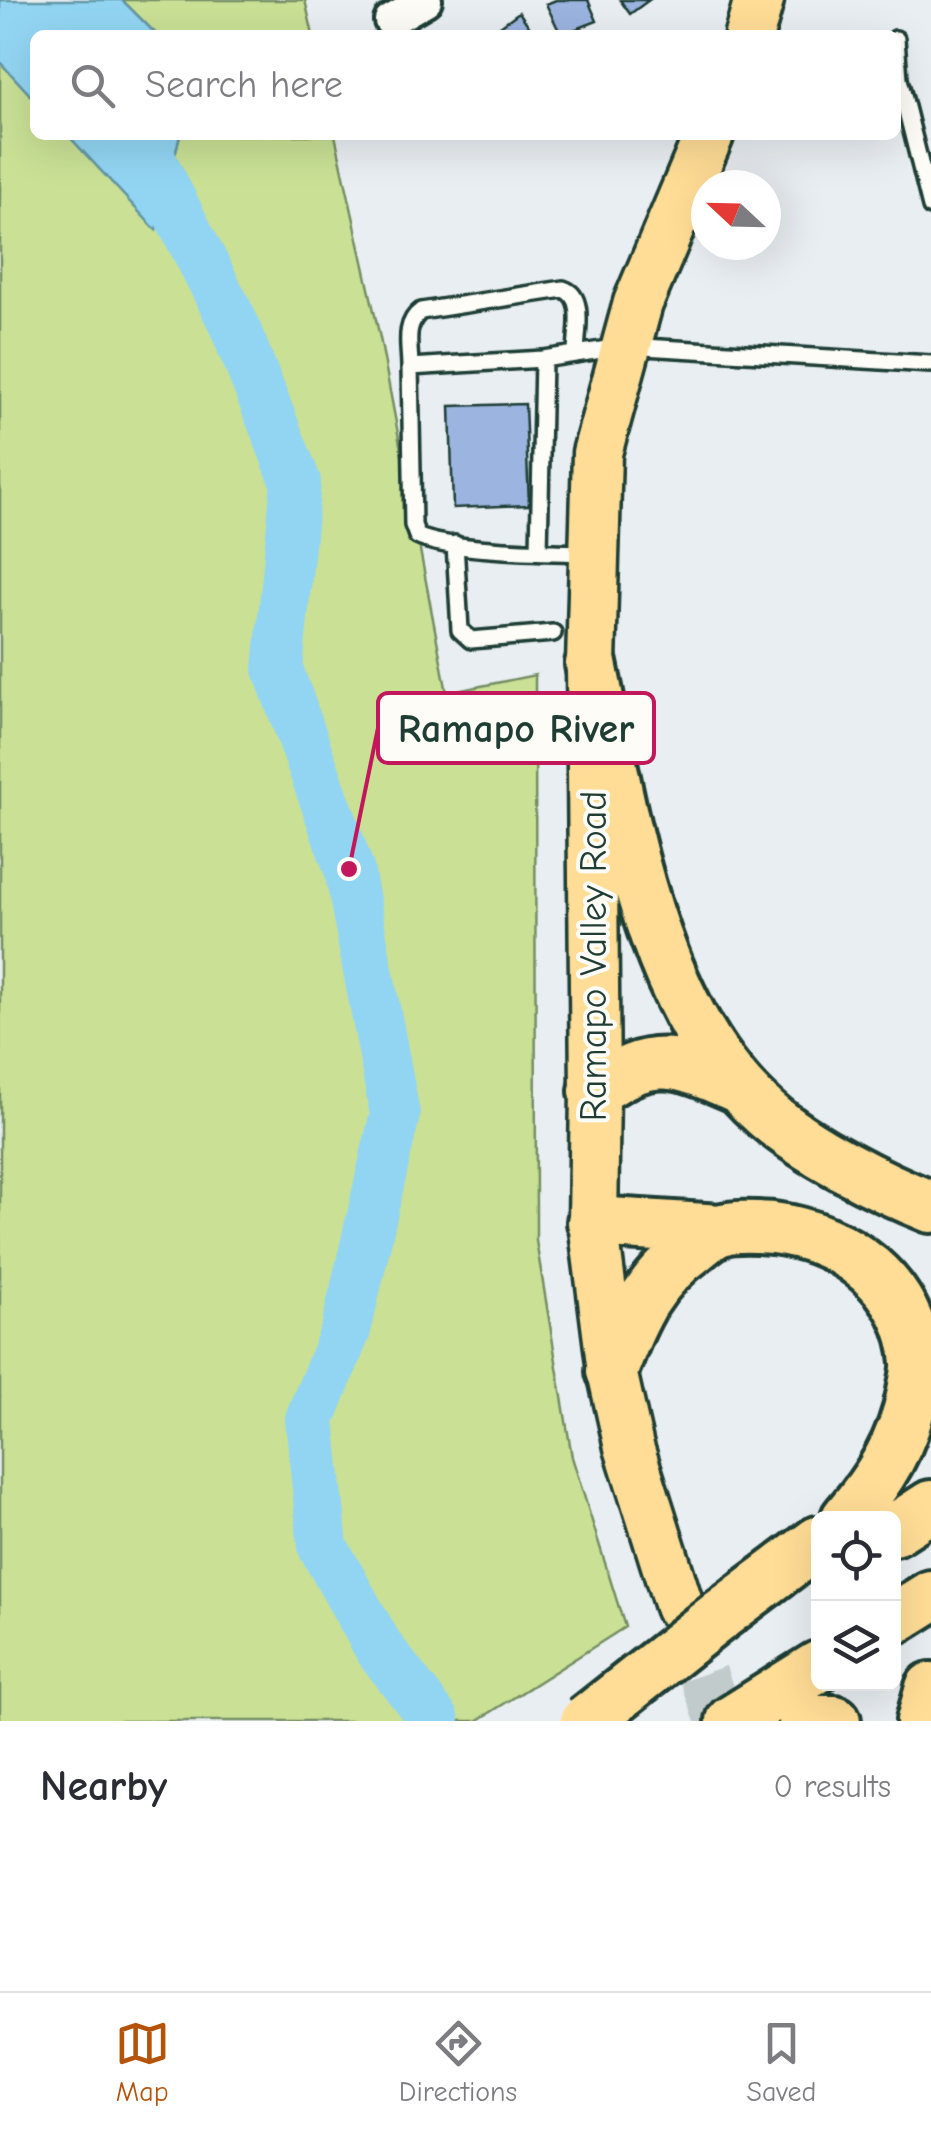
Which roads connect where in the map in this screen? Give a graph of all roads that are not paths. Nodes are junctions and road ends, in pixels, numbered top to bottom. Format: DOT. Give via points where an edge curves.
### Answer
graph roads {
  1 [pos="426,0"];
  2 [pos="759,0"];
  3 [pos="390,21"];
  4 [pos="750,30"];
  5 [pos="901,83"];
  6 [pos="707,140"];
  7 [pos="931,207"];
  8 [pos="627,346"];
  9 [pos="576,354"];
  10 [pos="544,359"];
  11 [pos="931,364"];
  12 [pos="410,367"];
  13 [pos="455,544"];
  14 [pos="539,552"];
  15 [pos="594,553"];
  16 [pos="572,649"];
  17 [pos="740,1088"];
  18 [pos="595,1092"];
  19 [pos="931,1208"];
  20 [pos="593,1222"];
  21 [pos="721,1230"];
  22 [pos="612,1371"];
  23 [pos="931,1506"];
  24 [pos="853,1511"];
  25 [pos="901,1525"];
  26 [pos="811,1547"];
  27 [pos="811,1581"];
  28 [pos="931,1596"];
  29 [pos="901,1615"];
  30 [pos="707,1621"];
  31 [pos="811,1671"];
  32 [pos="931,1688"];
  33 [pos="738,1717"];
  34 [pos="586,1721"];
  35 [pos="598,1721"];
  36 [pos="804,1721"];
  37 [pos="835,1721"];
  38 [pos="922,1721"];
  1 -- 3 [label="street"];
  2 -- 4 [label="main road"];
  5 -- 7 [label="lane"];
  6 -- 8 [label="main road, Ramapo Valley Road" via="638,303"];
  8 -- 9 [label="lane"];
  8 -- 11 [label="lane"];
  8 -- 15 [label="main road, Ramapo Valley Road" via="597,453"];
  9 -- 10 [label="lane"];
  9 -- 12 [label="lane" via="577,298 563,289 421,311 409,326"];
  10 -- 12 [label="lane"];
  10 -- 14 [label="lane"];
  12 -- 13 [label="lane" via="413,525 417,536"];
  13 -- 14 [label="lane"];
  13 -- 16 [label="lane" via="464,637"];
  14 -- 15 [label="lane"];
  15 -- 16 [label="main road, Ramapo Valley Road"];
  16 -- 17 [label="highway" via="647,912 696,1029"];
  16 -- 18 [label="main road, Ramapo Valley Road"];
  17 -- 18 [label="highway" via="666,1061 620,1074"];
  17 -- 19 [label="highway" via="768,1116 849,1168"];
  18 -- 20 [label="main road, Ramapo Valley Road"];
  20 -- 21 [label="highway"];
  20 -- 22 [label="main road, Ramapo Valley Road"];
  21 -- 22 [label="highway" via="667,1267 651,1287"];
  21 -- 24 [label="highway" via="800,1232 844,1248 878,1277 906,1318 917,1364 909,1413 887,1469"];
  22 -- 30 [label="main road, Ramapo Valley Road" via="629,1447"];
  23 -- 25 [label="highway"];
  26 -- 30 [label="highway"];
  27 -- 30 [label="highway"];
  28 -- 29 [label="highway"];
  30 -- 34 [label="highway, bridge"];
  30 -- 35 [label="highway"];
  31 -- 33 [label="highway"];
  32 -- 38 [label="highway"];
  36 -- 37 [label="highway"];
}
